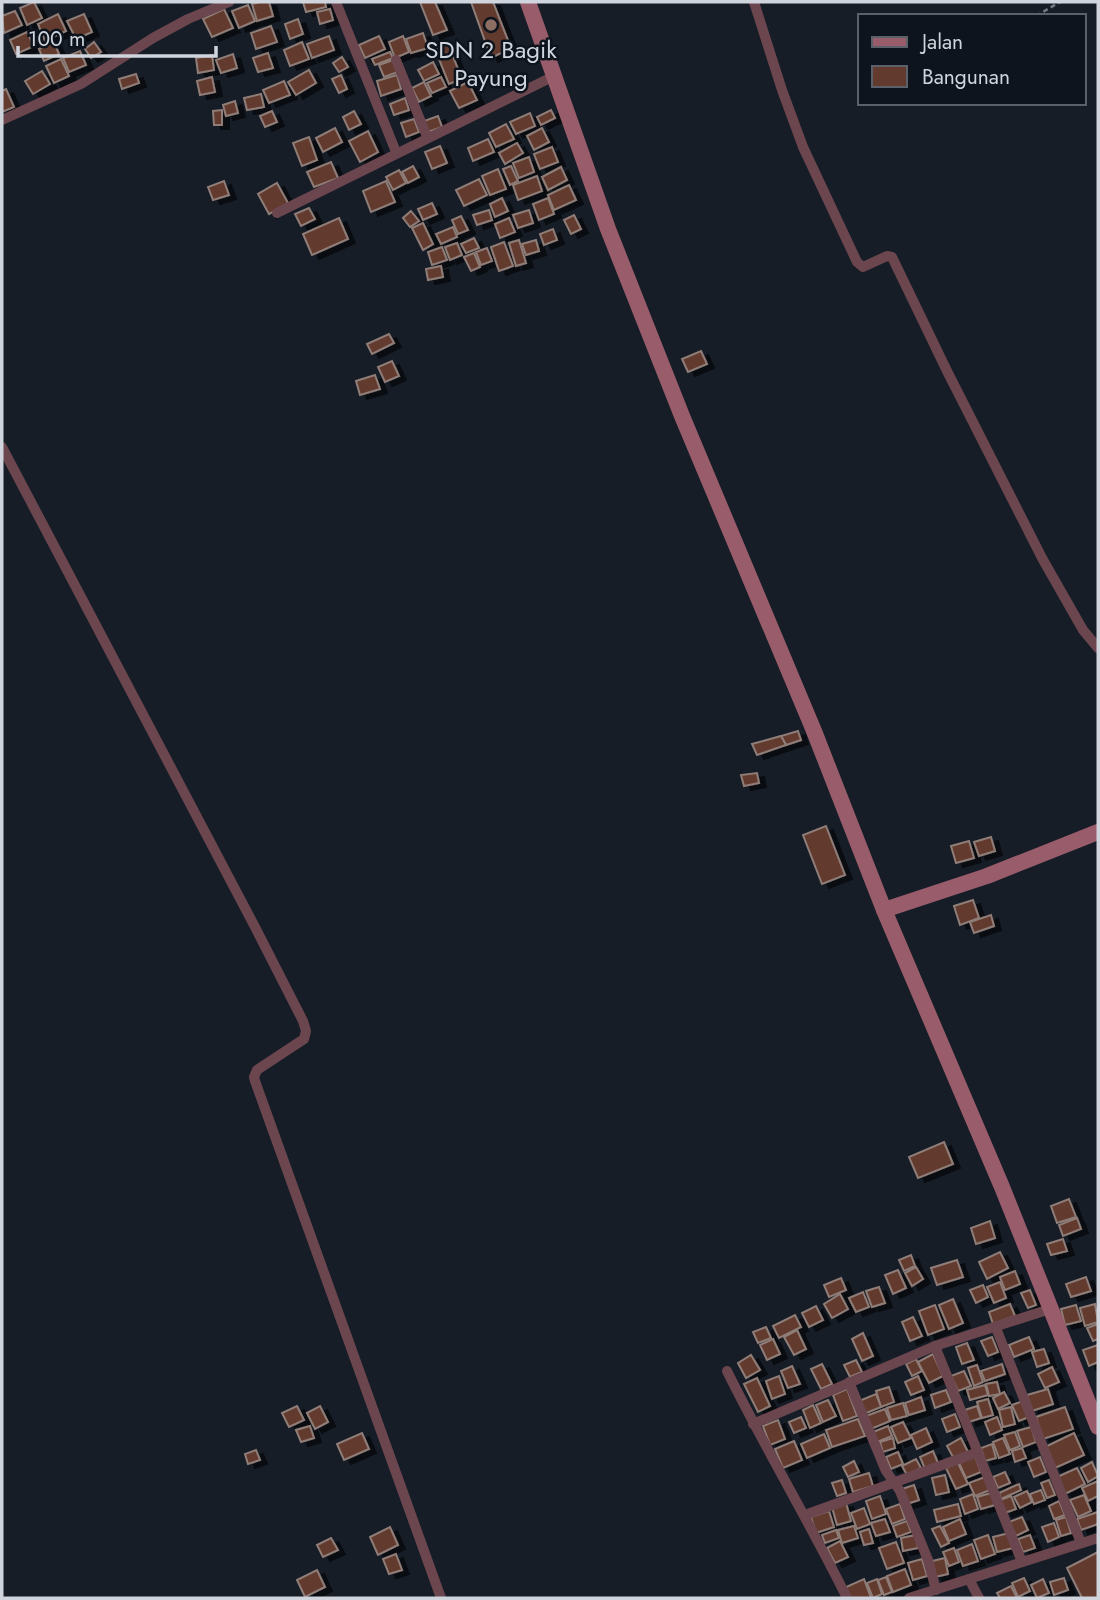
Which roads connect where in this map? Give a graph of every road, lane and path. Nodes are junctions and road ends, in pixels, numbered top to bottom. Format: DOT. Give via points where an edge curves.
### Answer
graph roads {
  1 [pos="229,2"];
  2 [pos="336,2"];
  3 [pos="528,2"];
  4 [pos="754,2"];
  5 [pos="1060,2"];
  6 [pos="1039,14"];
  7 [pos="396,60"];
  8 [pos="554,76"];
  9 [pos="2,120"];
  10 [pos="428,137"];
  11 [pos="396,152"];
  12 [pos="277,213"];
  13 [pos="2,447"];
  14 [pos="1098,648"];
  15 [pos="1098,832"];
  16 [pos="884,910"];
  17 [pos="1050,1309"];
  18 [pos="996,1328"];
  19 [pos="935,1346"];
  20 [pos="727,1371"];
  21 [pos="849,1382"];
  22 [pos="753,1424"];
  23 [pos="1098,1427"];
  24 [pos="978,1452"];
  25 [pos="895,1481"];
  26 [pos="805,1515"];
  27 [pos="1098,1538"];
  28 [pos="1081,1543"];
  29 [pos="1023,1562"];
  30 [pos="969,1579"];
  31 [pos="936,1590"];
  32 [pos="441,1598"];
  33 [pos="847,1598"];
  34 [pos="909,1598"];
  35 [pos="979,1598"];
  1 -- 9 [label="street" via="153,38 81,84"];
  2 -- 11 [label="street"];
  3 -- 8 [label="street"];
  4 -- 14 [label="street" via="803,147 857,262 863,267 892,257 1053,580"];
  5 -- 6 [label="path"];
  7 -- 10 [label="street"];
  8 -- 10 [label="street"];
  8 -- 16 [label="street" via="633,291"];
  10 -- 11 [label="street"];
  11 -- 12 [label="street"];
  13 -- 32 [label="street" via="303,1021 303,1039 257,1070 254,1077"];
  15 -- 16 [label="street"];
  16 -- 17 [label="street"];
  17 -- 18 [label="street"];
  17 -- 23 [label="street"];
  18 -- 19 [label="street"];
  18 -- 28 [label="street"];
  19 -- 21 [label="street"];
  19 -- 24 [label="street"];
  20 -- 22 [label="street"];
  21 -- 22 [label="street"];
  21 -- 25 [label="street"];
  22 -- 26 [label="street"];
  24 -- 25 [label="street"];
  24 -- 29 [label="street"];
  25 -- 26 [label="street"];
  25 -- 31 [label="street"];
  26 -- 33 [label="street"];
  27 -- 28 [label="street"];
  28 -- 29 [label="street"];
  29 -- 30 [label="street"];
  30 -- 31 [label="street"];
  30 -- 35 [label="street"];
  31 -- 34 [label="street"];
}
